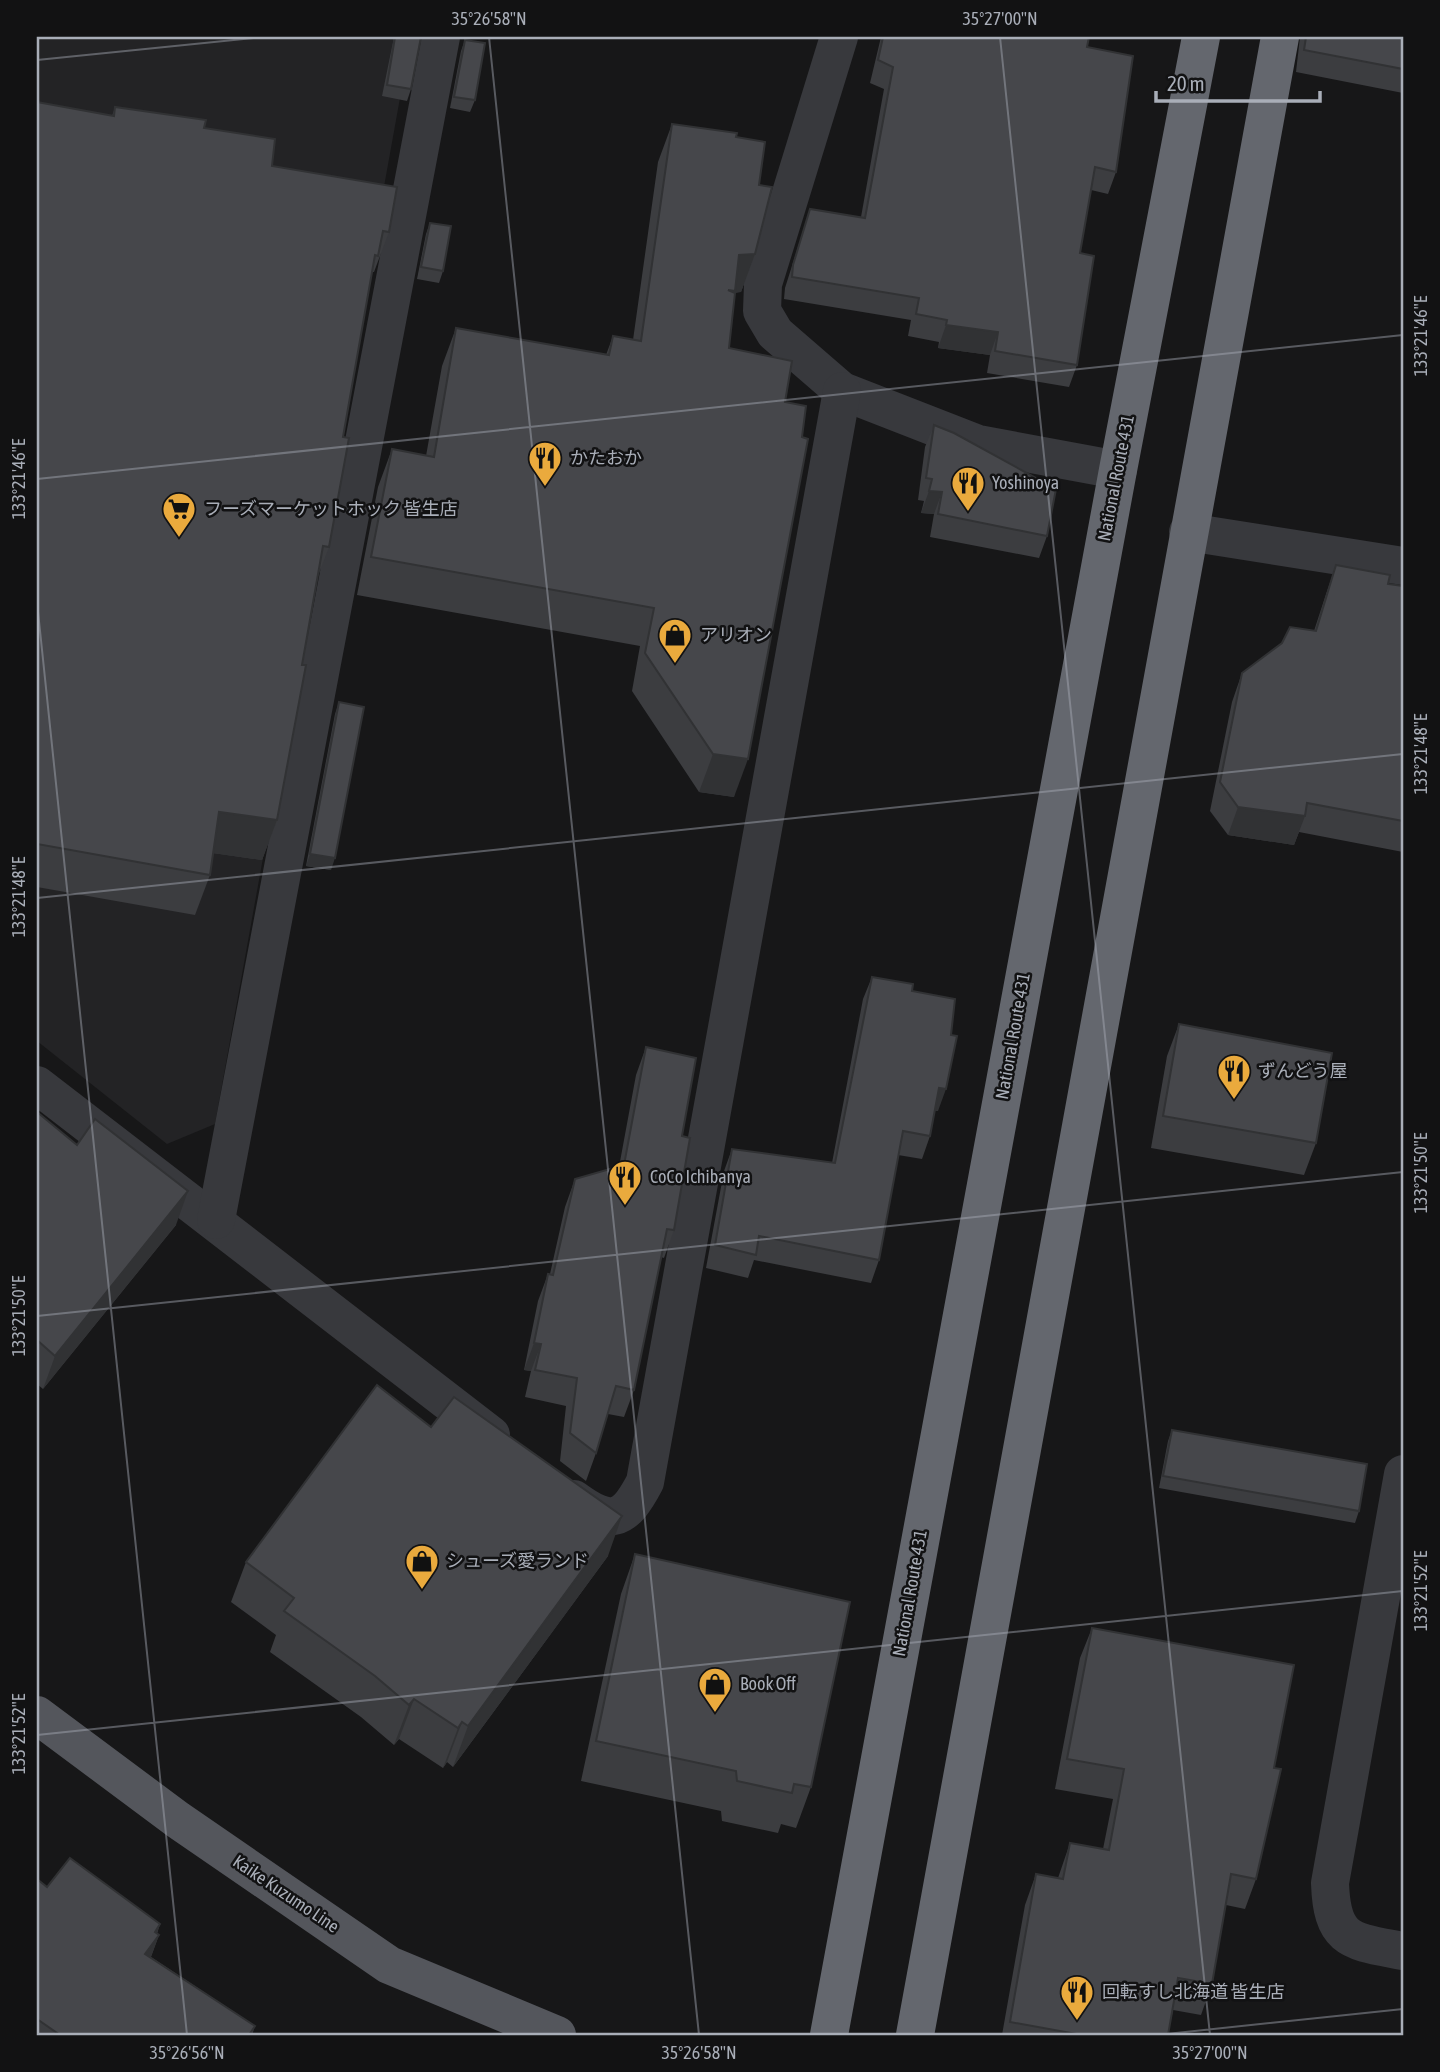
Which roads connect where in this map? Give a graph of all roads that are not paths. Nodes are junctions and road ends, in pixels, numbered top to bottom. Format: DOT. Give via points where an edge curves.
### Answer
graph roads {
  1 [pos="441,37"];
  2 [pos="839,37"];
  3 [pos="1201,37"];
  4 [pos="1280,37"];
  5 [pos="842,391"];
  6 [pos="1118,470"];
  7 [pos="1188,532"];
  8 [pos="1403,566"];
  9 [pos="37,1086"];
  10 [pos="216,1220"];
  11 [pos="1403,1474"];
  12 [pos="37,1715"];
  13 [pos="1403,1951"];
  14 [pos="557,2035"];
  15 [pos="829,2035"];
  16 [pos="915,2035"];
  1 -- 10 [label="street"];
  2 -- 5 [label="street" via="763,284 762,311 775,333"];
  3 -- 6 [label="highway, National Route 431"];
  4 -- 7 [label="highway"];
  5 -- 6 [label="street" via="978,444"];
  5 -- 10 [label="street" via="645,1482 633,1504 622,1515 604,1517 589,1510"];
  6 -- 15 [label="highway, National Route 431"];
  7 -- 8 [label="street"];
  7 -- 16 [label="highway"];
  9 -- 10 [label="street"];
  11 -- 13 [label="street" via="1330,1883 1331,1913 1340,1929 1351,1939"];
  12 -- 14 [label="main road, Kaike Kuzumo Line" via="178,1820 389,1965"];
}
